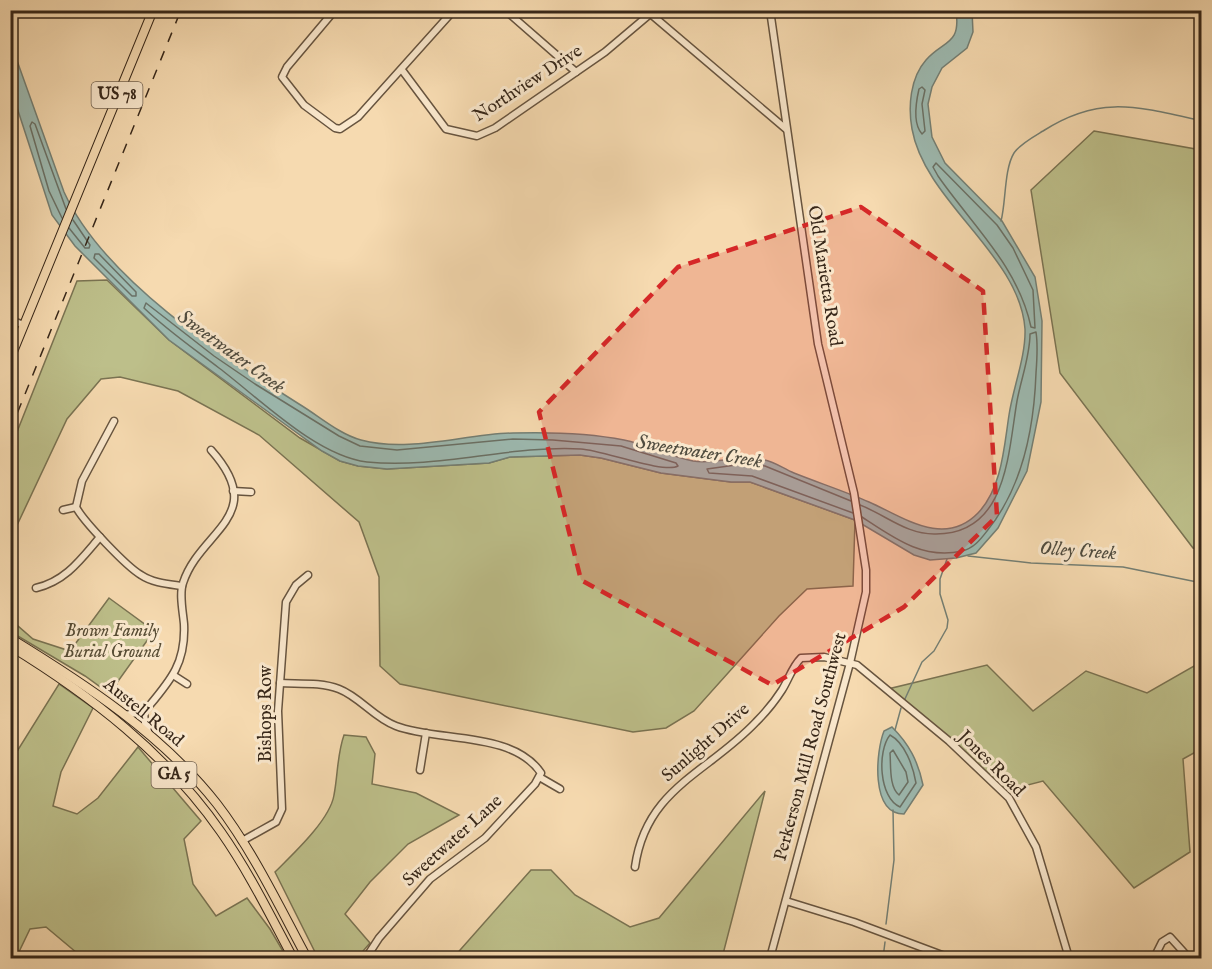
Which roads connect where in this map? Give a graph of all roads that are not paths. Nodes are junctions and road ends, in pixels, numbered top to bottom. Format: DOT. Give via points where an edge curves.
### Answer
graph roads {
  1 [pos="153,10"];
  2 [pos="335,10"];
  3 [pos="454,10"];
  4 [pos="505,10"];
  5 [pos="770,10"];
  6 [pos="648,12"];
  7 [pos="402,70"];
  8 [pos="576,72"];
  9 [pos="786,129"];
  10 [pos="10,320"];
  11 [pos="24,325"];
  12 [pos="10,359"];
  13 [pos="114,421"];
  14 [pos="211,450"];
  15 [pos="233,491"];
  16 [pos="251,492"];
  17 [pos="76,507"];
  18 [pos="63,510"];
  19 [pos="100,537"];
  20 [pos="863,542"];
  21 [pos="308,575"];
  22 [pos="182,586"];
  23 [pos="36,588"];
  24 [pos="10,638"];
  25 [pos="10,646"];
  26 [pos="849,663"];
  27 [pos="173,675"];
  28 [pos="280,683"];
  29 [pos="187,684"];
  30 [pos="144,712"];
  31 [pos="124,715"];
  32 [pos="426,733"];
  33 [pos="150,736"];
  34 [pos="420,770"];
  35 [pos="541,778"];
  36 [pos="560,789"];
  37 [pos="242,841"];
  38 [pos="635,867"];
  39 [pos="786,901"];
  40 [pos="926,949"];
  41 [pos="293,958"];
  42 [pos="307,958"];
  43 [pos="366,958"];
  44 [pos="770,958"];
  45 [pos="925,958"];
  46 [pos="950,958"];
  47 [pos="1069,958"];
  48 [pos="1154,958"];
  49 [pos="1189,958"];
  1 -- 11 [label="main road, US 78"];
  2 -- 7 [label="street" via="282,77 304,105 335,128 347,126"];
  3 -- 7 [label="street"];
  4 -- 8 [label="street"];
  5 -- 9 [label="street, Old Marietta Road"];
  6 -- 8 [label="street, Northview Drive" via="628,35"];
  6 -- 9 [label="street"];
  7 -- 8 [label="street, Northview Drive" via="446,129 477,136 495,129"];
  9 -- 20 [label="street, Old Marietta Road" via="818,344"];
  10 -- 11 [label="street"];
  11 -- 12 [label="main road, US 78"];
  13 -- 17 [label="street" via="82,481"];
  14 -- 15 [label="street" via="226,469"];
  15 -- 16 [label="street"];
  15 -- 22 [label="street" via="228,519 200,554"];
  17 -- 18 [label="street"];
  17 -- 19 [label="street"];
  19 -- 22 [label="street" via="138,574 163,584"];
  19 -- 23 [label="street" via="69,572"];
  20 -- 26 [label="street, Perkerson Mill Road Southwest" via="866,592"];
  21 -- 28 [label="street, Bishops Row" via="286,602"];
  22 -- 27 [label="street" via="184,650"];
  24 -- 31 [label="main road, Austell Road / GA 5"];
  25 -- 41 [label="main road, Austell Road / GA 5" via="78,690 180,781 234,852"];
  26 -- 38 [label="street, Sunlight Drive" via="809,656 798,662 779,695 755,723 663,801 641,840"];
  26 -- 39 [label="street, Perkerson Mill Road Southwest"];
  26 -- 47 [label="street, Jones Road" via="881,683 1009,798 1036,848"];
  27 -- 29 [label="street"];
  27 -- 30 [label="street"];
  28 -- 32 [label="street" via="340,689 384,721"];
  28 -- 37 [label="street, Bishops Row" via="282,809 276,822"];
  30 -- 31 [label="street"];
  30 -- 33 [label="street"];
  31 -- 33 [label="main road, Austell Road / GA 5"];
  32 -- 34 [label="street"];
  32 -- 35 [label="street" via="484,741 503,748 539,769"];
  33 -- 37 [label="main road, Austell Road / GA 5" via="198,783"];
  35 -- 36 [label="street"];
  35 -- 43 [label="street, Sweetwater Lane" via="485,838 430,879"];
  37 -- 42 [label="main road, Austell Road / GA 5"];
  39 -- 40 [label="street"];
  39 -- 44 [label="street, Perkerson Mill Road Southwest"];
  40 -- 45 [label="street"];
  40 -- 46 [label="street"];
  48 -- 49 [label="street" via="1162,942 1170,937"];
}
